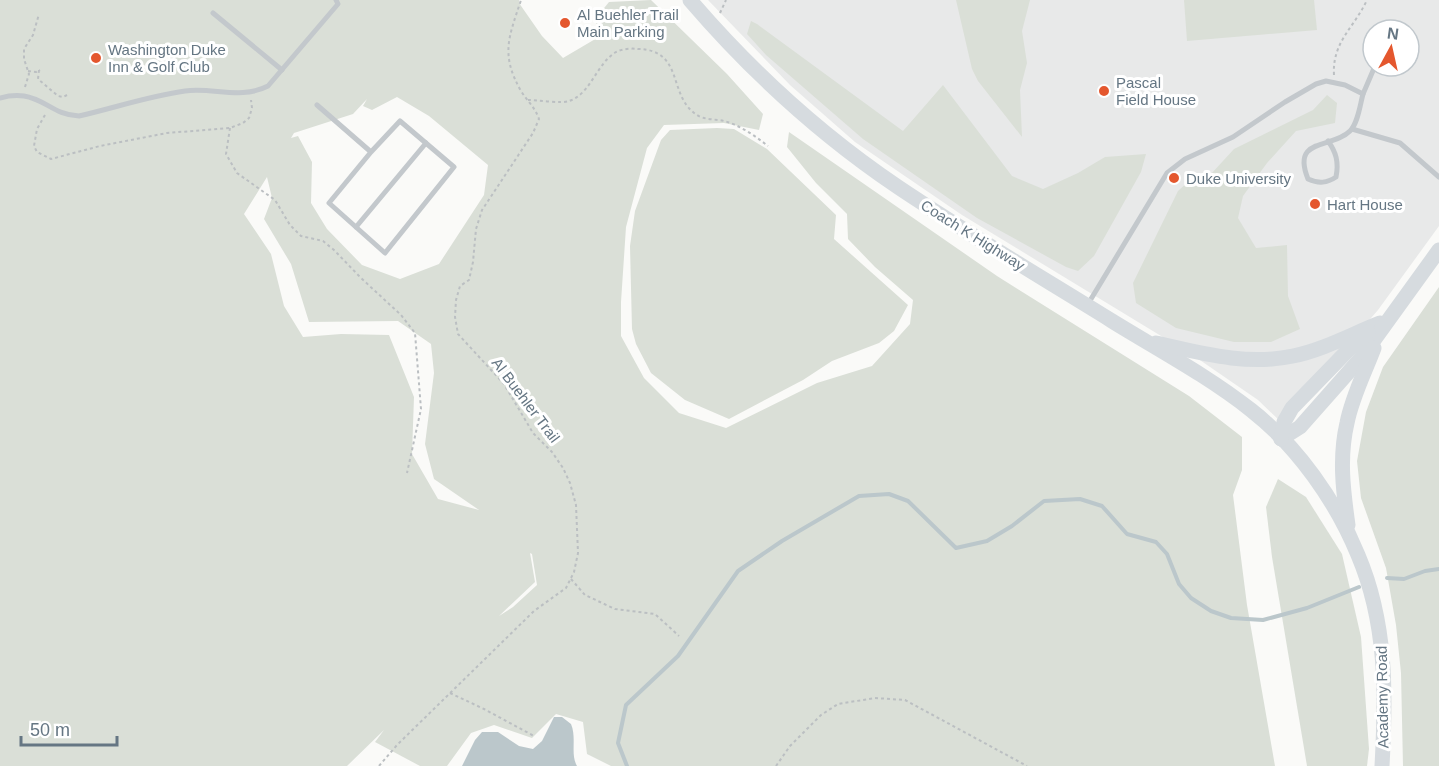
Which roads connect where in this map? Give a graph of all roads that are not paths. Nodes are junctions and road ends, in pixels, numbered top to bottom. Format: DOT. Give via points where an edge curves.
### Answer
graph roads {
  1 [pos="336,0"];
  2 [pos="690,0"];
  3 [pos="213,13"];
  4 [pos="282,70"];
  5 [pos="1370,78"];
  6 [pos="1363,94"];
  7 [pos="0,98"];
  8 [pos="317,105"];
  9 [pos="1352,129"];
  10 [pos="1328,141"];
  11 [pos="426,143"];
  12 [pos="371,152"];
  13 [pos="1439,177"];
  14 [pos="356,227"];
  15 [pos="1439,250"];
  16 [pos="1087,305"];
  17 [pos="1381,326"];
  18 [pos="1141,339"];
  19 [pos="1281,439"];
  20 [pos="1350,537"];
  21 [pos="1382,766"];
  1 -- 4 [label="lane" via="338,4"];
  2 -- 16 [label="main road, Coach K Highway" via="768,82 860,159 939,214"];
  3 -- 4 [label="lane"];
  4 -- 7 [label="lane" via="268,86 249,93 184,91 79,116 20,96"];
  5 -- 6 [label="lane"];
  6 -- 9 [label="lane"];
  6 -- 16 [label="lane" via="1345,85 1326,81 1316,84 1233,137 1185,159 1167,172"];
  8 -- 12 [label="lane"];
  9 -- 10 [label="lane"];
  9 -- 13 [label="lane" via="1400,143"];
  10 -- 10 [label="lane" via="1315,145 1305,158 1303,168 1308,179 1316,183 1336,177 1335,151"];
  11 -- 12 [label="lane" via="400,122"];
  11 -- 14 [label="lane"];
  11 -- 14 [label="lane" via="454,167 386,253"];
  12 -- 14 [label="lane" via="329,204"];
  15 -- 17 [label="main road"];
  16 -- 18 [label="main road, Coach K Highway"];
  17 -- 18 [label="main road" via="1293,356 1270,358 1223,358"];
  17 -- 19 [label="main road" via="1358,340 1292,408"];
  17 -- 20 [label="main road" via="1343,440 1342,482"];
  18 -- 19 [label="main road, Coach K Highway" via="1253,411"];
  19 -- 20 [label="main road, Academy Road" via="1320,487"];
  20 -- 21 [label="main road, Academy Road" via="1369,584 1381,634 1385,693"];
}
